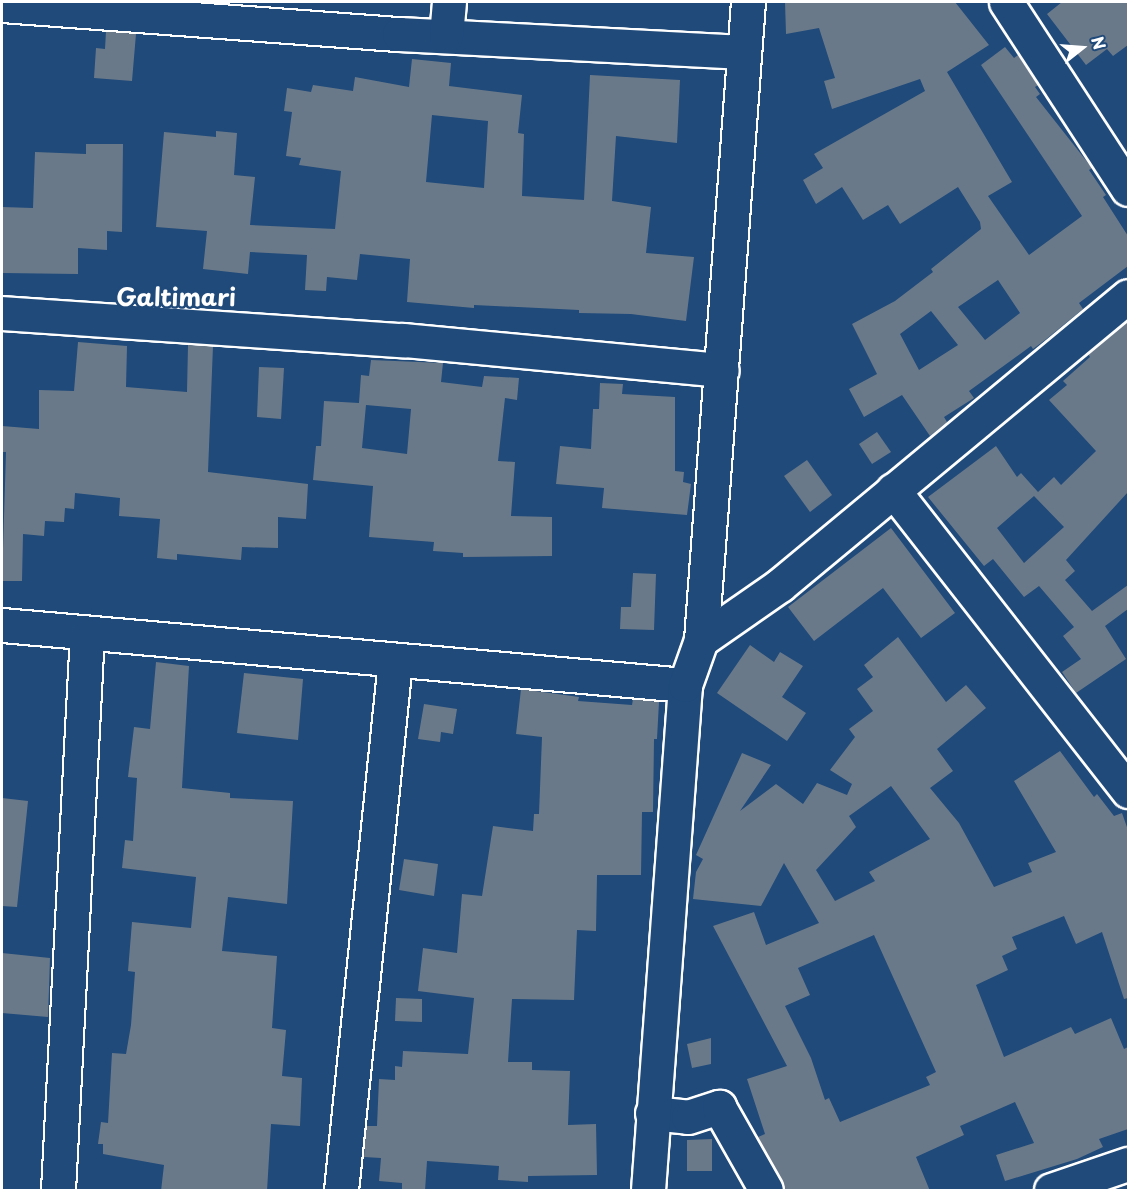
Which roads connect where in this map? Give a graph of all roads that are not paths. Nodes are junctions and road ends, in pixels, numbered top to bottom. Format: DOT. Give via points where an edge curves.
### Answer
graph roads {
  1 [pos="449,2"];
  2 [pos="748,2"];
  3 [pos="1005,2"];
  4 [pos="2,5"];
  5 [pos="446,36"];
  6 [pos="744,52"];
  7 [pos="1128,189"];
  8 [pos="1128,296"];
  9 [pos="2,313"];
  10 [pos="722,370"];
  11 [pos="893,490"];
  12 [pos="2,625"];
  13 [pos="87,633"];
  14 [pos="701,640"];
  15 [pos="395,661"];
  16 [pos="685,685"];
  17 [pos="1128,791"];
  18 [pos="651,1113"];
  19 [pos="1128,1164"];
  20 [pos="58,1191"];
  21 [pos="341,1191"];
  22 [pos="648,1191"];
  23 [pos="766,1191"];
  24 [pos="1051,1191"];
  1 -- 5 [label="street"];
  2 -- 6 [label="street"];
  3 -- 7 [label="street"];
  4 -- 5 [label="street"];
  5 -- 6 [label="street"];
  6 -- 10 [label="street"];
  8 -- 11 [label="street"];
  9 -- 10 [label="street" via="403,339"];
  10 -- 14 [label="street"];
  11 -- 14 [label="street" via="780,585"];
  11 -- 17 [label="street"];
  12 -- 13 [label="street"];
  13 -- 15 [label="street"];
  13 -- 20 [label="street"];
  14 -- 16 [label="street"];
  15 -- 16 [label="street"];
  15 -- 21 [label="street"];
  16 -- 18 [label="street"];
  18 -- 22 [label="street"];
  18 -- 23 [label="street" via="688,1117 719,1107"];
  19 -- 24 [label="street"];
}
